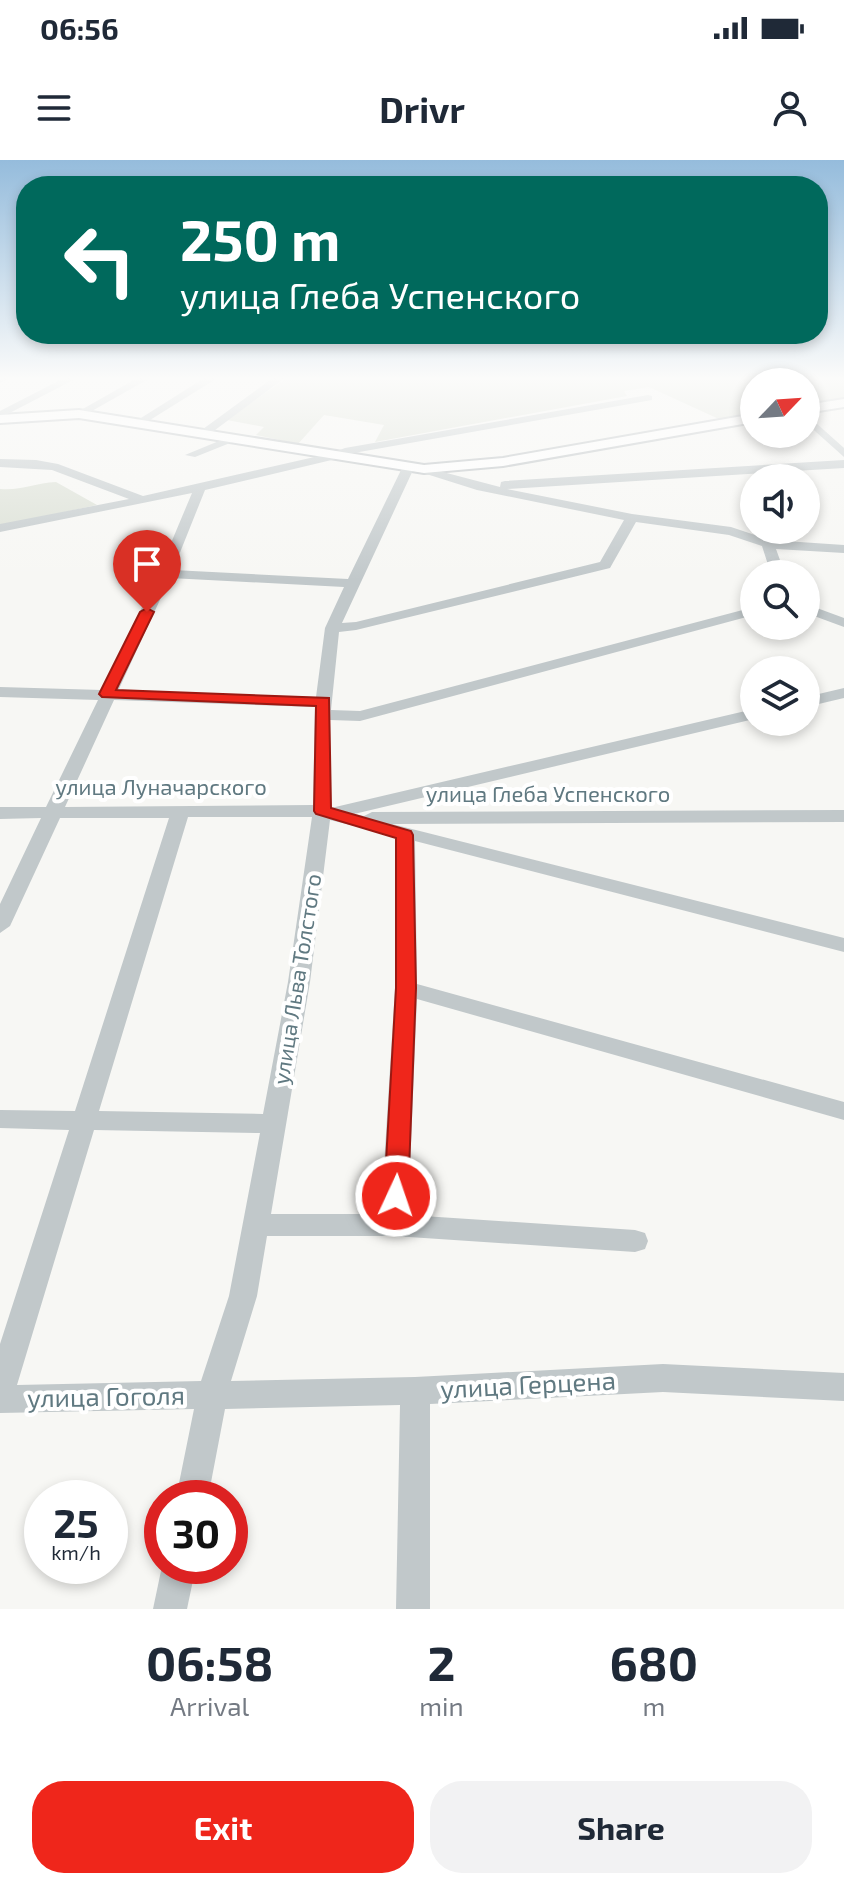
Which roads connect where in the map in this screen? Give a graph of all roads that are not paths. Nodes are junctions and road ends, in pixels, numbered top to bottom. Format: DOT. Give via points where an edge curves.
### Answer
graph roads {
  1 [pos="217,445"];
  2 [pos="266,445"];
  3 [pos="381,445"];
  4 [pos="602,445"];
  5 [pos="191,455"];
  6 [pos="336,456"];
  7 [pos="0,463"];
  8 [pos="844,464"];
  9 [pos="416,468"];
  10 [pos="477,486"];
  11 [pos="200,488"];
  12 [pos="142,499"];
  13 [pos="632,518"];
  14 [pos="4,527"];
  15 [pos="740,534"];
  16 [pos="0,538"];
  17 [pos="768,544"];
  18 [pos="844,549"];
  19 [pos="773,560"];
  20 [pos="165,574"];
  21 [pos="351,583"];
  22 [pos="820,614"];
  23 [pos="740,615"];
  24 [pos="844,623"];
  25 [pos="332,628"];
  26 [pos="0,692"];
  27 [pos="844,693"];
  28 [pos="107,694"];
  29 [pos="820,699"];
  30 [pos="323,708"];
  31 [pos="740,717"];
  32 [pos="54,812"];
  33 [pos="180,812"];
  34 [pos="326,812"];
  35 [pos="0,813"];
  36 [pos="844,816"];
  37 [pos="405,835"];
  38 [pos="0,926"];
  39 [pos="844,945"];
  40 [pos="406,988"];
  41 [pos="844,1111"];
  42 [pos="0,1119"];
  43 [pos="84,1123"];
  44 [pos="272,1124"];
  45 [pos="255,1225"];
  46 [pos="394,1225"];
  47 [pos="635,1241"];
  48 [pos="0,1391"];
  49 [pos="415,1391"];
  50 [pos="842,1393"];
  51 [pos="212,1395"];
  52 [pos="0,1399"];
  53 [pos="195,1480"];
  54 [pos="175,1584"];
  55 [pos="170,1609"];
  56 [pos="413,1609"];
  1 -- 5 [label="street"];
  2 -- 6 [label="main road"];
  3 -- 6 [label="street"];
  4 -- 9 [label="main road" via="503,462"];
  6 -- 9 [label="main road"];
  6 -- 11 [label="street"];
  7 -- 12 [label="street" via="48,465"];
  8 -- 10 [label="street"];
  9 -- 10 [label="street"];
  9 -- 21 [label="street, улица Льва Толстого"];
  10 -- 13 [label="street"];
  11 -- 12 [label="street"];
  11 -- 20 [label="street"];
  12 -- 14 [label="street"];
  13 -- 15 [label="street"];
  13 -- 25 [label="street" via="605,565"];
  14 -- 16 [label="street"];
  17 -- 18 [label="street"];
  17 -- 19 [label="street"];
  20 -- 21 [label="street"];
  20 -- 28 [label="street"];
  21 -- 25 [label="street, улица Льва Толстого"];
  22 -- 24 [label="street"];
  23 -- 30 [label="street" via="360,716"];
  25 -- 30 [label="street, улица Льва Толстого"];
  26 -- 28 [label="street"];
  27 -- 29 [label="street"];
  28 -- 30 [label="street"];
  28 -- 32 [label="street"];
  30 -- 34 [label="street, улица Льва Толстого"];
  31 -- 34 [label="street"];
  32 -- 33 [label="street, улица Луначарского"];
  32 -- 35 [label="street, улица Луначарского"];
  32 -- 38 [label="street"];
  33 -- 34 [label="street, улица Луначарского"];
  33 -- 43 [label="street"];
  34 -- 36 [label="street, улица Глеба Успенского" via="374,818"];
  34 -- 37 [label="street"];
  34 -- 44 [label="street, улица Льва Толстого"];
  37 -- 39 [label="street"];
  37 -- 40 [label="street"];
  40 -- 41 [label="street"];
  40 -- 46 [label="street"];
  42 -- 43 [label="street"];
  43 -- 44 [label="street"];
  43 -- 48 [label="street"];
  44 -- 45 [label="street, улица Льва Толстого"];
  45 -- 46 [label="street"];
  45 -- 51 [label="street, улица Льва Толстого" via="243,1296"];
  46 -- 47 [label="street"];
  49 -- 50 [label="street, улица Герцена" via="663,1378"];
  49 -- 51 [label="street, улица Герцена"];
  49 -- 56 [label="street"];
  51 -- 52 [label="street, улица Гоголя"];
  51 -- 53 [label="street, улица Льва Толстого"];
  54 -- 55 [label="street"];
}
